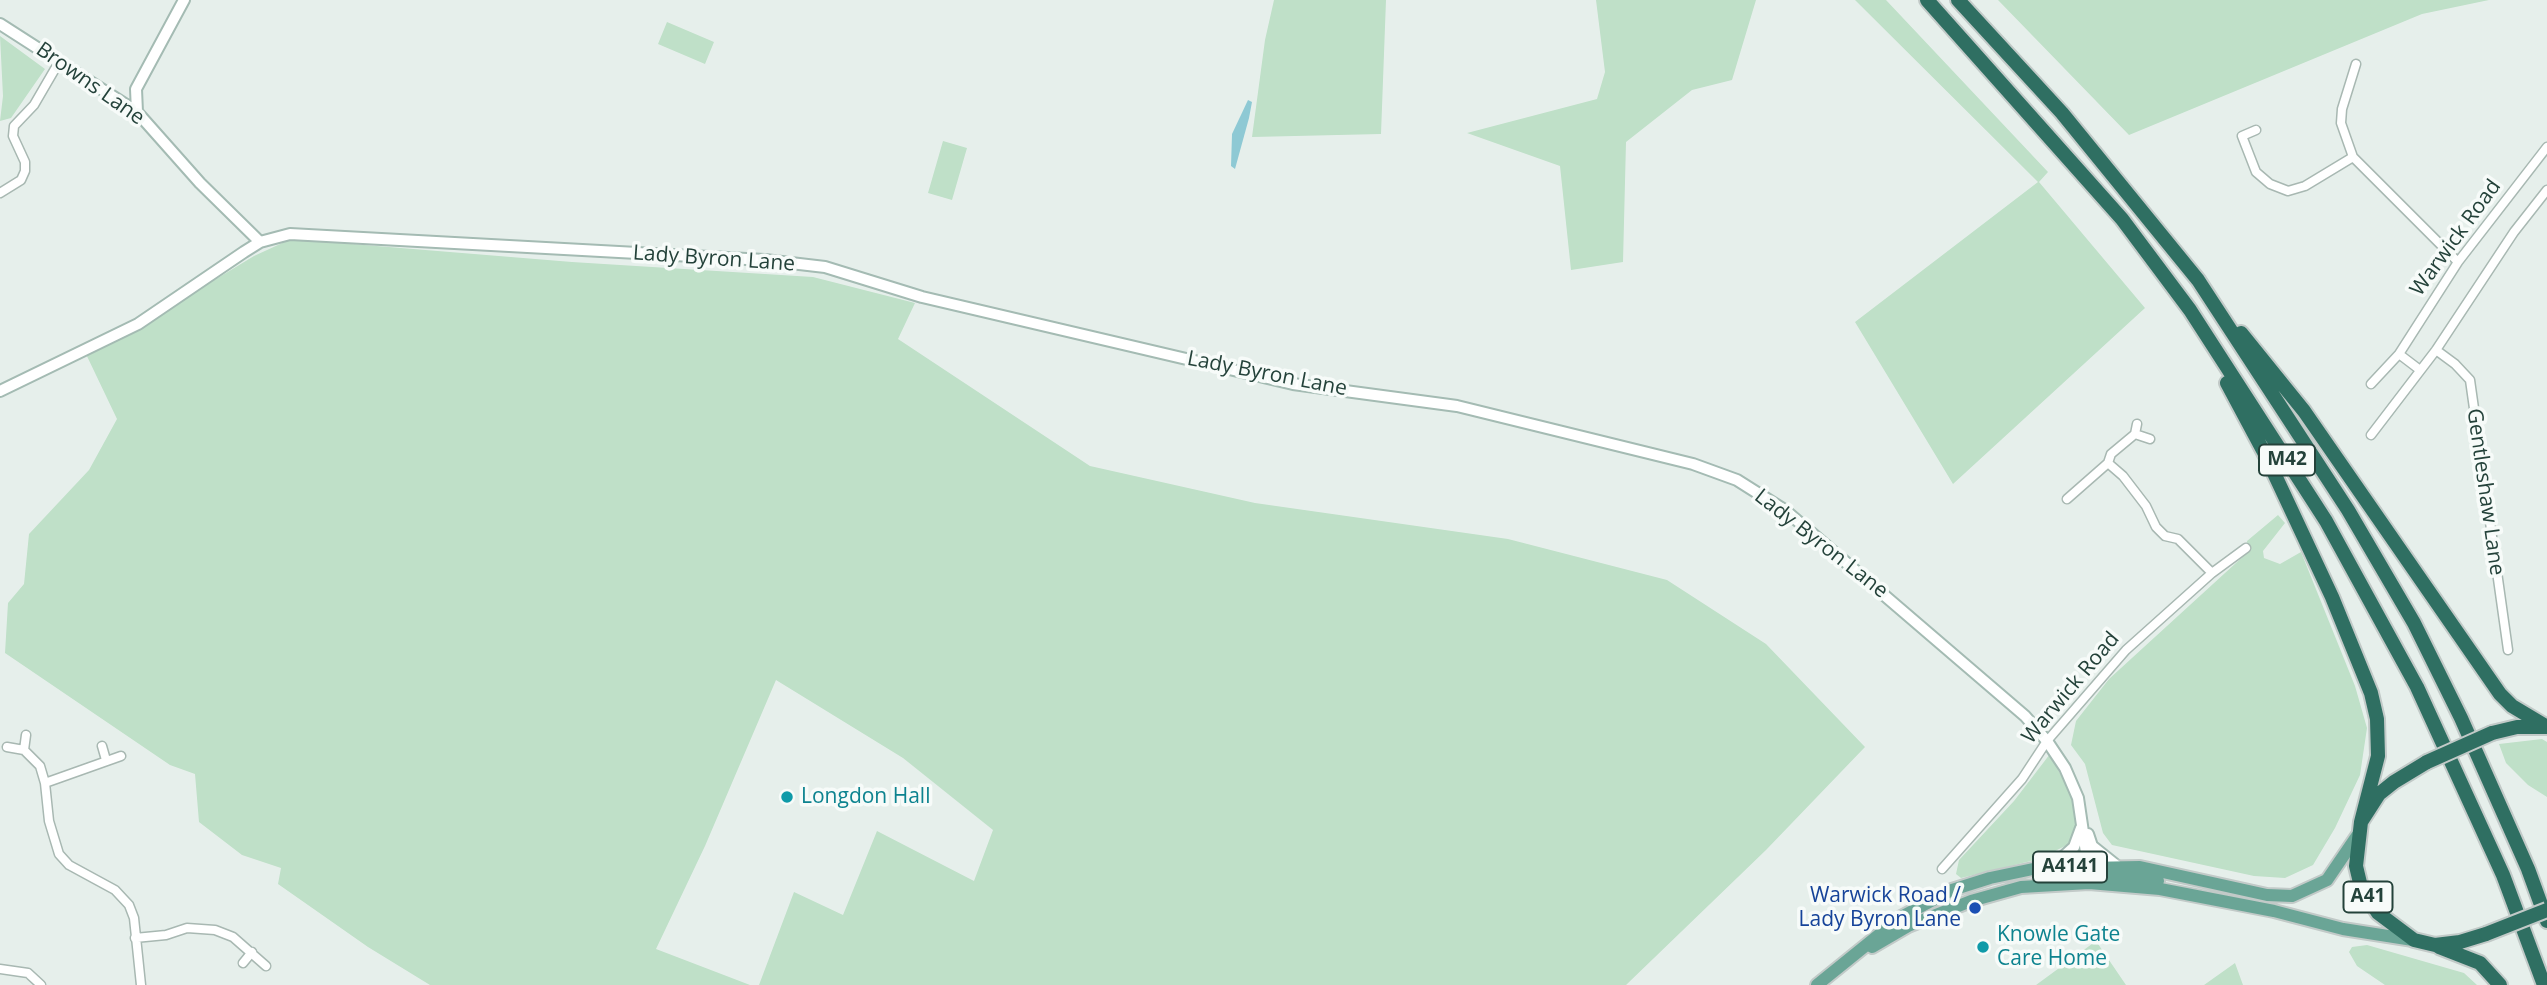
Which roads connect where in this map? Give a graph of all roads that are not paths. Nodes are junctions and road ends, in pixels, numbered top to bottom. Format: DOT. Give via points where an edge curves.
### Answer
graph roads {
  1 [pos="184,0"];
  2 [pos="1927,0"];
  3 [pos="1958,0"];
  4 [pos="0,24"];
  5 [pos="60,62"];
  6 [pos="2356,64"];
  7 [pos="136,89"];
  8 [pos="107,93"];
  9 [pos="137,112"];
  10 [pos="2256,130"];
  11 [pos="2547,147"];
  12 [pos="2354,157"];
  13 [pos="2547,190"];
  14 [pos="0,193"];
  15 [pos="2122,219"];
  16 [pos="260,242"];
  17 [pos="2458,262"];
  18 [pos="2218,309"];
  19 [pos="2436,351"];
  20 [pos="2399,354"];
  21 [pos="2420,370"];
  22 [pos="2371,384"];
  23 [pos="0,391"];
  24 [pos="2137,424"];
  25 [pos="2135,434"];
  26 [pos="2371,435"];
  27 [pos="2150,439"];
  28 [pos="2108,463"];
  29 [pos="2067,499"];
  30 [pos="2246,548"];
  31 [pos="2212,573"];
  32 [pos="2508,650"];
  33 [pos="2547,727"];
  34 [pos="26,735"];
  35 [pos="2047,741"];
  36 [pos="102,746"];
  37 [pos="7,747"];
  38 [pos="24,750"];
  39 [pos="121,757"];
  40 [pos="106,760"];
  41 [pos="46,783"];
  42 [pos="2083,822"];
  43 [pos="2359,829"];
  44 [pos="2088,866"];
  45 [pos="2117,866"];
  46 [pos="1942,869"];
  47 [pos="2033,869"];
  48 [pos="2204,897"];
  49 [pos="2547,910"];
  50 [pos="2547,921"];
  51 [pos="135,938"];
  52 [pos="2414,940"];
  53 [pos="2435,945"];
  54 [pos="252,952"];
  55 [pos="243,963"];
  56 [pos="266,966"];
  57 [pos="1834,969"];
  58 [pos="0,970"];
  59 [pos="41,985"];
  60 [pos="141,985"];
  61 [pos="1816,985"];
  62 [pos="2500,985"];
  63 [pos="2544,985"];
  1 -- 7 [label="street"];
  2 -- 15 [label="highway, M42"];
  3 -- 18 [label="highway, M42" via="2062,113"];
  4 -- 5 [label="street, Browns Lane"];
  5 -- 8 [label="street, Browns Lane"];
  5 -- 14 [label="street" via="15,126 13,136 25,172 21,180"];
  6 -- 12 [label="street" via="2341,122"];
  7 -- 8 [label="street" via="126,94"];
  7 -- 9 [label="street"];
  8 -- 9 [label="street, Browns Lane"];
  9 -- 16 [label="street, Browns Lane"];
  10 -- 12 [label="street" via="2242,136 2256,172 2288,191"];
  11 -- 17 [label="street, Warwick Road"];
  12 -- 17 [label="street"];
  13 -- 19 [label="street, Warwick Road"];
  15 -- 43 [label="highway" via="2248,421 2362,667 2379,739"];
  15 -- 63 [label="highway, M42" via="2190,310 2371,599 2503,874"];
  16 -- 23 [label="street" via="138,324"];
  16 -- 35 [label="street, Lady Byron Lane" via="290,234 825,267 922,297 1293,384 1457,406 1693,464 1737,480 1786,511 2025,716"];
  17 -- 20 [label="street, Warwick Road"];
  18 -- 33 [label="highway" via="2259,352 2304,411 2500,694"];
  18 -- 50 [label="highway, M42" via="2348,510 2414,623 2461,718"];
  19 -- 21 [label="street, Warwick Road"];
  19 -- 32 [label="street, Gentleshaw Lane" via="2470,380"];
  20 -- 21 [label="street"];
  20 -- 22 [label="street, Warwick Road"];
  21 -- 26 [label="street, Warwick Road"];
  24 -- 25 [label="street"];
  25 -- 27 [label="street"];
  25 -- 28 [label="street" via="2110,454"];
  28 -- 29 [label="street"];
  28 -- 31 [label="street" via="2146,506 2156,527 2165,536 2178,539"];
  30 -- 31 [label="street, Warwick Road"];
  31 -- 35 [label="street, Warwick Road" via="2126,650"];
  33 -- 43 [label="highway, bridge" via="2492,733 2427,762 2379,794"];
  34 -- 38 [label="street"];
  35 -- 42 [label="street, Lady Byron Lane" via="2073,785"];
  35 -- 46 [label="street, Warwick Road" via="2022,779"];
  36 -- 40 [label="street"];
  37 -- 38 [label="street"];
  38 -- 41 [label="street" via="40,766"];
  39 -- 40 [label="street"];
  40 -- 41 [label="street"];
  41 -- 51 [label="street" via="51,831 59,854 69,865 123,897 134,918"];
  42 -- 44 [label="street, Lady Byron Lane"];
  42 -- 45 [label="street" via="2092,846"];
  42 -- 47 [label="street" via="2074,847 2063,857"];
  43 -- 45 [label="main road, A4141" via="2327,880 2292,896"];
  43 -- 52 [label="highway, A41" via="2356,866 2361,887 2378,913"];
  44 -- 45 [label="main road, A4141"];
  44 -- 47 [label="main road, A4141"];
  44 -- 48 [label="main road" via="2100,875 2179,886"];
  47 -- 57 [label="main road, A4141" via="1990,878 1932,899"];
  48 -- 52 [label="main road, A4141"];
  48 -- 57 [label="main road, A4141" via="2089,883 2021,887 1909,926"];
  49 -- 53 [label="highway, A41, bridge" via="2486,934"];
  51 -- 54 [label="street" via="187,929 215,930"];
  51 -- 60 [label="street"];
  52 -- 53 [label="highway, A41"];
  53 -- 62 [label="highway" via="2480,963"];
  54 -- 55 [label="street"];
  54 -- 56 [label="street"];
  57 -- 61 [label="main road, A4141"];
  58 -- 59 [label="street" via="28,973"];
}
